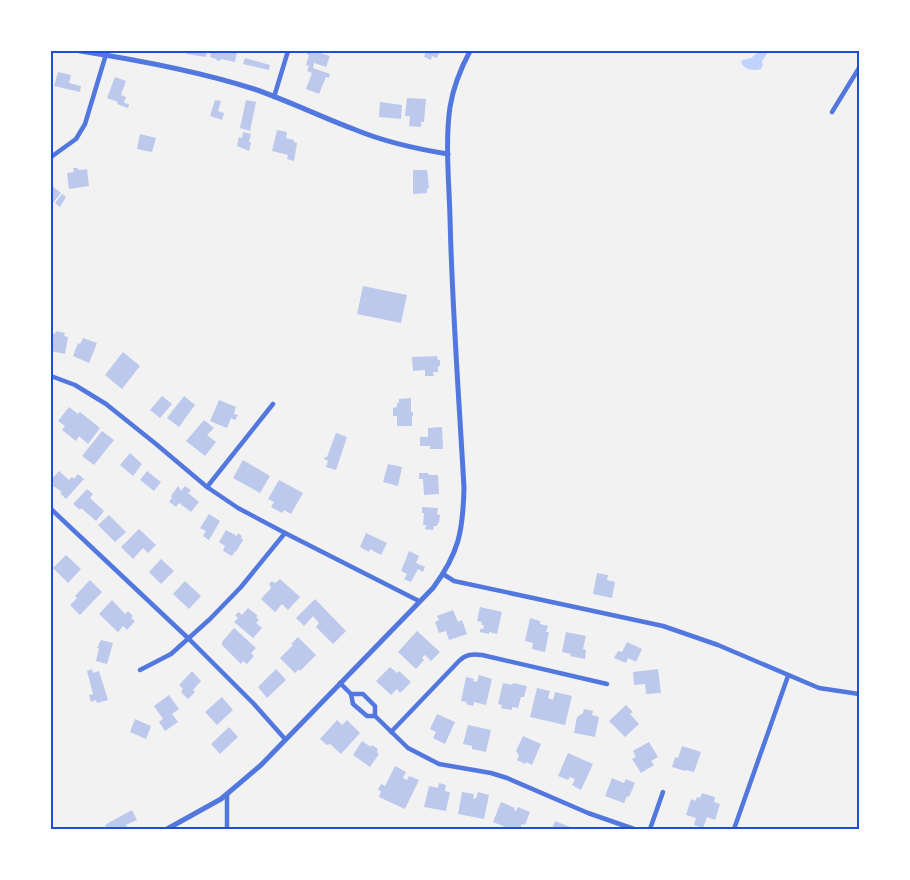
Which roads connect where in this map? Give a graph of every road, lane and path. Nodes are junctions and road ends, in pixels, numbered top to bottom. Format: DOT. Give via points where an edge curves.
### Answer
graph roads {
  1 [pos="80,51"];
  2 [pos="288,51"];
  3 [pos="470,51"];
  4 [pos="106,53"];
  5 [pos="859,68"];
  6 [pos="274,97"];
  7 [pos="832,112"];
  8 [pos="448,154"];
  9 [pos="51,157"];
  10 [pos="51,376"];
  11 [pos="273,404"];
  12 [pos="207,487"];
  13 [pos="51,509"];
  14 [pos="285,533"];
  15 [pos="443,574"];
  16 [pos="419,601"];
  17 [pos="189,639"];
  18 [pos="140,670"];
  19 [pos="788,676"];
  20 [pos="340,683"];
  21 [pos="607,684"];
  22 [pos="351,694"];
  23 [pos="859,694"];
  24 [pos="375,717"];
  25 [pos="391,732"];
  26 [pos="285,739"];
  27 [pos="663,792"];
  28 [pos="227,794"];
  29 [pos="167,829"];
  30 [pos="227,829"];
  31 [pos="634,829"];
  32 [pos="651,829"];
  33 [pos="734,829"];
  1 -- 4 [label="street"];
  2 -- 6 [label="street"];
  3 -- 8 [label="street" via="452,95"];
  4 -- 6 [label="street" via="211,77"];
  4 -- 9 [label="street" via="85,124 76,139"];
  5 -- 7 [label="street"];
  6 -- 8 [label="street" via="379,139"];
  8 -- 15 [label="street" via="464,488 460,533"];
  10 -- 12 [label="street" via="106,404"];
  11 -- 12 [label="street"];
  12 -- 14 [label="street"];
  13 -- 17 [label="street"];
  14 -- 16 [label="street"];
  14 -- 17 [label="street" via="241,587"];
  15 -- 16 [label="street"];
  15 -- 19 [label="street" via="454,581 663,626"];
  16 -- 20 [label="street"];
  17 -- 18 [label="street" via="171,654"];
  17 -- 26 [label="street"];
  19 -- 23 [label="street" via="819,688"];
  19 -- 33 [label="street"];
  20 -- 22 [label="street"];
  20 -- 26 [label="street"];
  21 -- 25 [label="street" via="471,654 464,656"];
  22 -- 24 [label="street" via="353,704 367,716"];
  22 -- 24 [label="street" via="363,694 375,705"];
  24 -- 25 [label="street"];
  25 -- 31 [label="street" via="408,748 439,764 507,778"];
  26 -- 28 [label="street"];
  27 -- 32 [label="street"];
  28 -- 29 [label="street"];
  28 -- 30 [label="street"];
}
